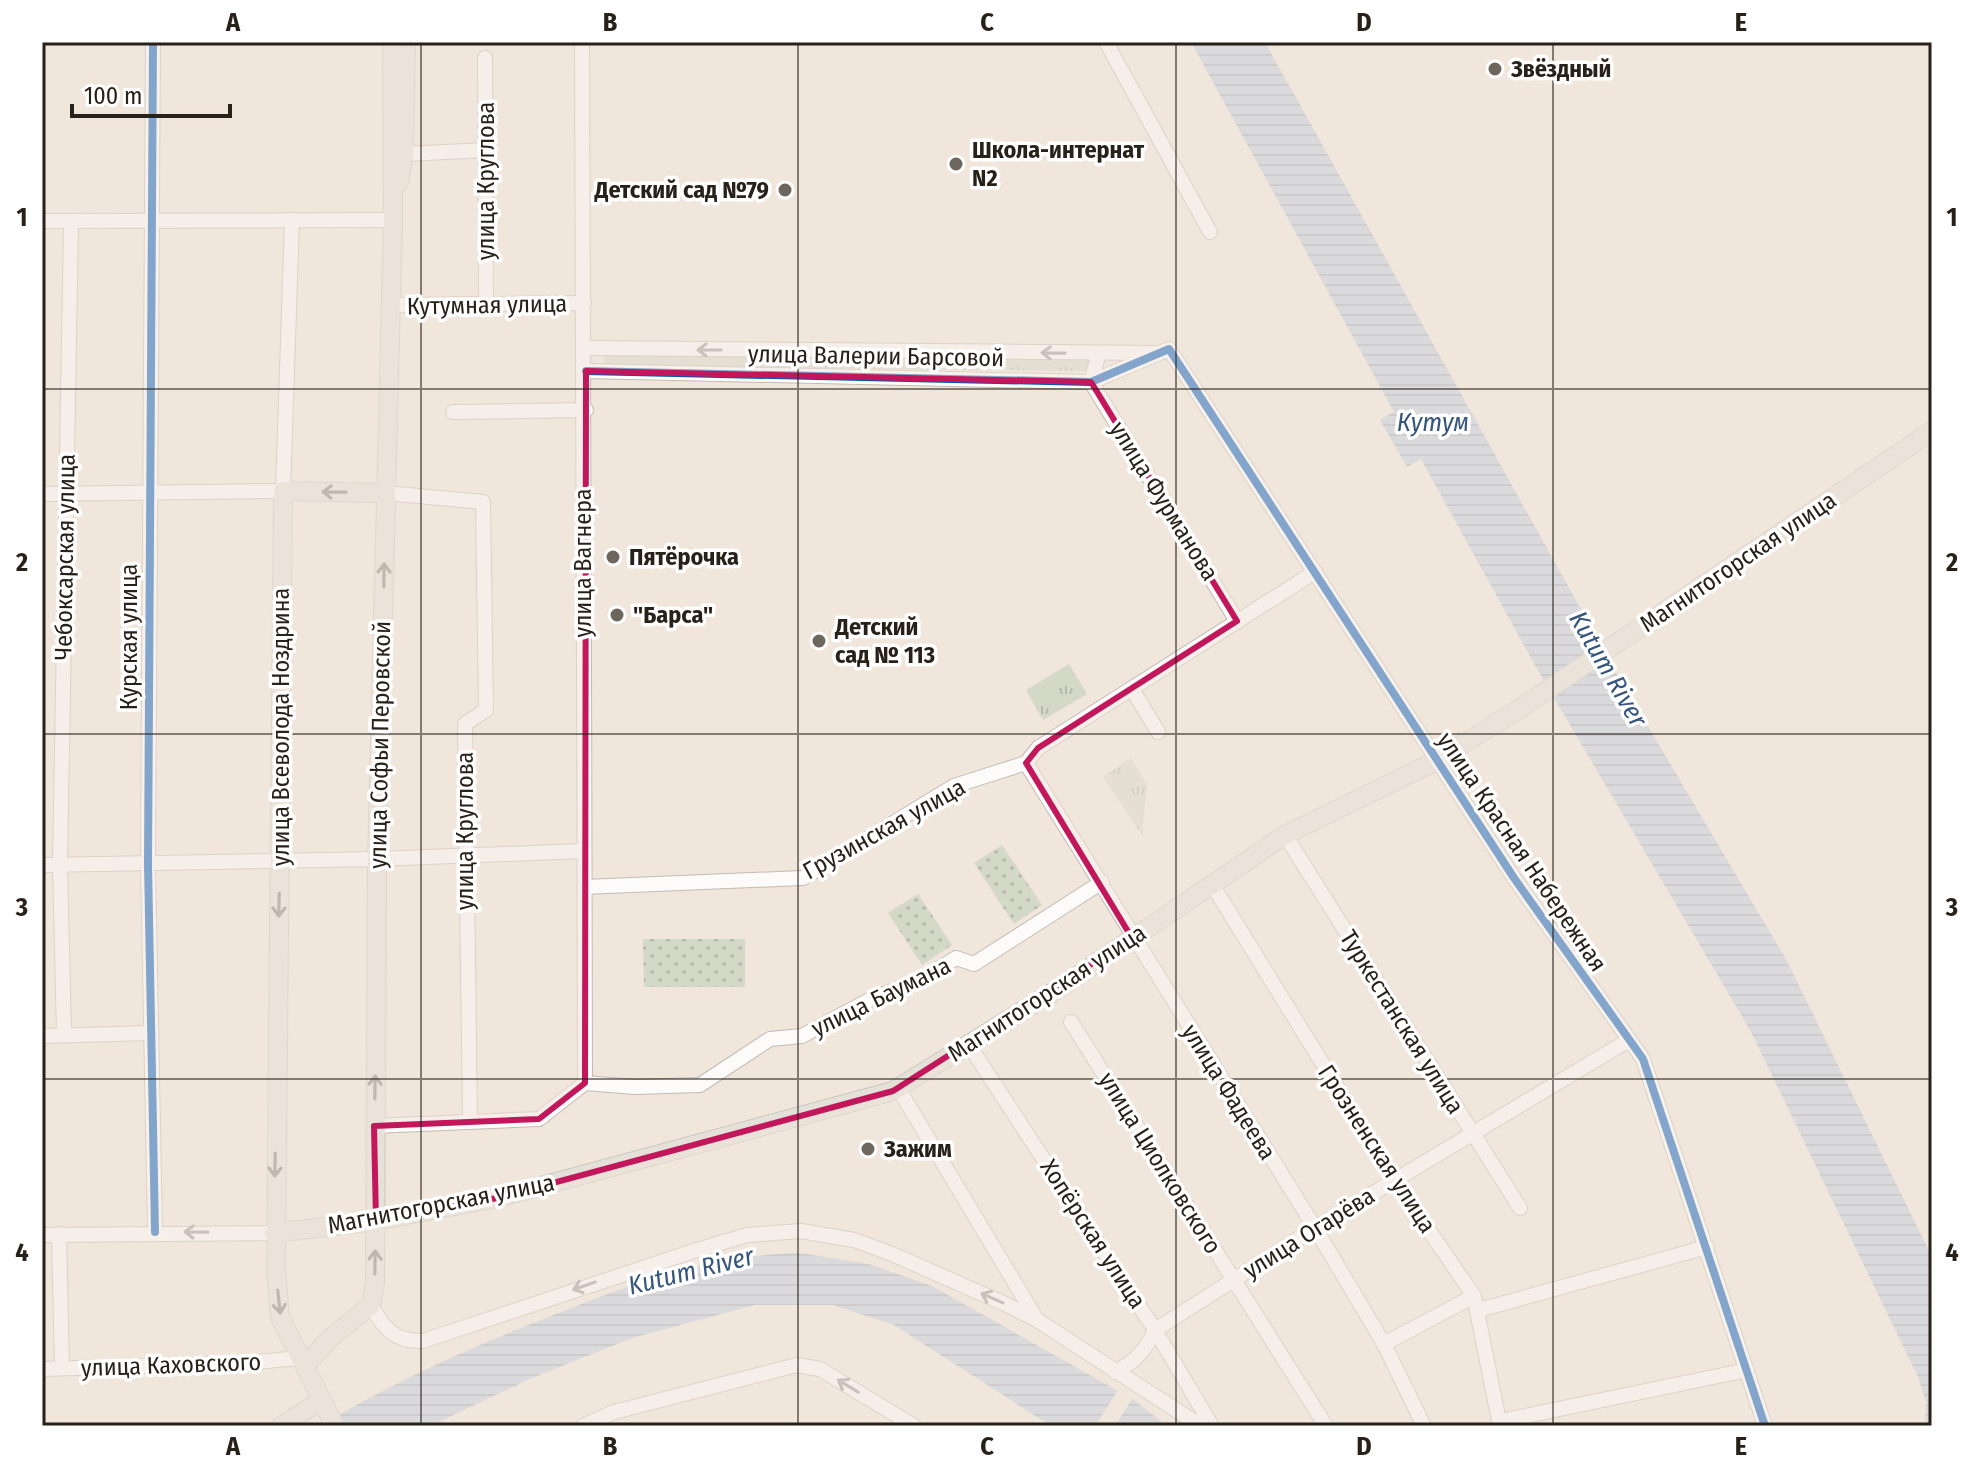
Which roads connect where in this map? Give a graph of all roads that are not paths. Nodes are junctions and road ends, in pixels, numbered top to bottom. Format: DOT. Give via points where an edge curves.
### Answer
graph roads {
  1 [pos="153,42"];
  2 [pos="392,42"];
  3 [pos="406,42"];
  4 [pos="582,42"];
  5 [pos="1106,42"];
  6 [pos="485,58"];
  7 [pos="487,150"];
  8 [pos="404,154"];
  9 [pos="292,220"];
  10 [pos="393,220"];
  11 [pos="42,221"];
  12 [pos="149,221"];
  13 [pos="71,223"];
  14 [pos="1210,232"];
  15 [pos="584,303"];
  16 [pos="391,305"];
  17 [pos="486,305"];
  18 [pos="585,348"];
  19 [pos="821,350"];
  20 [pos="1099,353"];
  21 [pos="1159,353"];
  22 [pos="586,371"];
  23 [pos="821,374"];
  24 [pos="1091,382"];
  25 [pos="586,410"];
  26 [pos="453,412"];
  27 [pos="1932,431"];
  28 [pos="283,491"];
  29 [pos="150,492"];
  30 [pos="386,493"];
  31 [pos="42,494"];
  32 [pos="66,494"];
  33 [pos="1315,572"];
  34 [pos="1237,621"];
  35 [pos="1132,689"];
  36 [pos="1158,732"];
  37 [pos="1436,761"];
  38 [pos="1026,763"];
  39 [pos="1285,835"];
  40 [pos="583,851"];
  41 [pos="464,855"];
  42 [pos="377,859"];
  43 [pos="280,861"];
  44 [pos="148,864"];
  45 [pos="42,865"];
  46 [pos="60,865"];
  47 [pos="1102,882"];
  48 [pos="1213,886"];
  49 [pos="584,887"];
  50 [pos="1132,938"];
  51 [pos="1071,1022"];
  52 [pos="151,1033"];
  53 [pos="64,1035"];
  54 [pos="42,1036"];
  55 [pos="1629,1040"];
  56 [pos="969,1045"];
  57 [pos="585,1083"];
  58 [pos="898,1088"];
  59 [pos="470,1122"];
  60 [pos="374,1126"];
  61 [pos="1473,1134"];
  62 [pos="1395,1181"];
  63 [pos="1520,1208"];
  64 [pos="376,1221"];
  65 [pos="1315,1228"];
  66 [pos="155,1232"];
  67 [pos="274,1233"];
  68 [pos="59,1234"];
  69 [pos="42,1235"];
  70 [pos="1707,1247"];
  71 [pos="1233,1280"];
  72 [pos="1476,1303"];
  73 [pos="371,1305"];
  74 [pos="1037,1320"];
  75 [pos="1155,1330"];
  76 [pos="1384,1344"];
  77 [pos="302,1362"];
  78 [pos="62,1368"];
  79 [pos="42,1369"];
  80 [pos="1747,1370"];
  81 [pos="1115,1372"];
  82 [pos="328,1413"];
  83 [pos="895,1421"];
  84 [pos="1500,1423"];
  85 [pos="281,1426"];
  86 [pos="583,1426"];
  87 [pos="914,1426"];
  88 [pos="1201,1426"];
  89 [pos="1212,1426"];
  90 [pos="1326,1426"];
  91 [pos="1424,1426"];
  92 [pos="1765,1426"];
  1 -- 12 [label="street, Курская улица"];
  2 -- 10 [label="main road, улица Софьи Перовской"];
  3 -- 8 [label="main road"];
  4 -- 15 [label="street, улица Вагнера"];
  5 -- 14 [label="street"];
  6 -- 7 [label="street, улица Круглова"];
  7 -- 8 [label="street"];
  7 -- 17 [label="street, улица Круглова"];
  8 -- 10 [label="main road"];
  9 -- 10 [label="street"];
  9 -- 12 [label="street"];
  9 -- 28 [label="street, улица Всеволода Ноздрина"];
  10 -- 16 [label="main road, улица Софьи Перовской"];
  11 -- 13 [label="street"];
  12 -- 13 [label="street"];
  12 -- 29 [label="street, Курская улица"];
  13 -- 32 [label="street, Чебоксарская улица"];
  15 -- 17 [label="street, Кутумная улица"];
  15 -- 18 [label="street, улица Вагнера"];
  16 -- 17 [label="street, Кутумная улица"];
  16 -- 30 [label="main road, улица Софьи Перовской"];
  19 -- 18 [label="street, улица Валерии Барсовой, one-way"];
  18 -- 22 [label="street, улица Вагнера"];
  20 -- 19 [label="street, улица Валерии Барсовой, one-way"];
  19 -- 23 [label="street"];
  20 -- 21 [label="street, улица Валерии Барсовой"];
  20 -- 24 [label="street"];
  21 -- 24 [label="street, улица Валерии Барсовой"];
  21 -- 33 [label="street, улица Красная Набережная" via="1169,349 1185,369"];
  22 -- 23 [label="street, улица Валерии Барсовой"];
  22 -- 25 [label="street, улица Вагнера"];
  23 -- 24 [label="street, улица Валерии Барсовой"];
  24 -- 34 [label="street, улица Фурманова"];
  25 -- 26 [label="street"];
  25 -- 40 [label="street, улица Вагнера"];
  27 -- 37 [label="main road, Магнитогорская улица"];
  28 -- 29 [label="street"];
  30 -- 28 [label="main road, one-way"];
  28 -- 43 [label="main road, улица Всеволода Ноздрина"];
  29 -- 32 [label="street"];
  29 -- 44 [label="street, Курская улица"];
  30 -- 41 [label="street, улица Круглова" via="483,502 486,710 465,724"];
  42 -- 30 [label="main road, улица Софьи Перовской, one-way"];
  31 -- 32 [label="street"];
  32 -- 46 [label="street, Чебоксарская улица"];
  33 -- 34 [label="street, Грузинская улица"];
  33 -- 37 [label="street, улица Красная Набережная"];
  34 -- 35 [label="street, Грузинская улица"];
  35 -- 36 [label="street"];
  35 -- 38 [label="street, Грузинская улица" via="1038,748"];
  37 -- 39 [label="main road, Магнитогорская улица"];
  37 -- 55 [label="street, улица Красная Набережная"];
  38 -- 47 [label="street, улица Фадеева"];
  38 -- 49 [label="street, Грузинская улица" via="954,786 803,878"];
  39 -- 48 [label="main road, Магнитогорская улица"];
  39 -- 61 [label="street, Туркестанская улица"];
  40 -- 41 [label="street"];
  40 -- 49 [label="street, улица Вагнера"];
  41 -- 42 [label="street"];
  41 -- 59 [label="street, улица Круглова"];
  42 -- 43 [label="street"];
  60 -- 42 [label="main road, улица Софьи Перовской, one-way"];
  43 -- 44 [label="street"];
  43 -- 67 [label="main road, улица Всеволода Ноздрина, one-way"];
  44 -- 46 [label="street"];
  44 -- 52 [label="street, Курская улица"];
  45 -- 46 [label="street"];
  46 -- 53 [label="street, Чебоксарская улица"];
  47 -- 50 [label="street, улица Фадеева"];
  47 -- 57 [label="street, улица Баумана" via="974,964 956,958 916,983 875,997 802,1036 770,1039 700,1085"];
  48 -- 50 [label="main road, Магнитогорская улица"];
  48 -- 62 [label="street, Грозненская улица"];
  49 -- 57 [label="street, улица Вагнера"];
  50 -- 56 [label="main road, Магнитогорская улица"];
  50 -- 65 [label="street, улица Фадеева"];
  51 -- 71 [label="street, улица Циолковского"];
  52 -- 53 [label="street"];
  52 -- 66 [label="street, Курская улица"];
  53 -- 54 [label="street"];
  55 -- 61 [label="street, улица Огарёва"];
  55 -- 70 [label="street, улица Красная Набережная" via="1643,1059"];
  56 -- 58 [label="main road, Магнитогорская улица"];
  56 -- 75 [label="street, Хопёрская улица"];
  57 -- 59 [label="street" via="539,1119"];
  58 -- 64 [label="main road, Магнитогорская улица" via="497,1198"];
  58 -- 74 [label="street"];
  59 -- 60 [label="street"];
  60 -- 64 [label="main road, улица Софьи Перовской"];
  61 -- 62 [label="street, улица Огарёва"];
  61 -- 63 [label="street, Туркестанская улица"];
  62 -- 65 [label="street, улица Огарёва"];
  62 -- 72 [label="street, Грозненская улица"];
  64 -- 67 [label="main road, Магнитогорская улица"];
  73 -- 64 [label="main road, улица Софьи Перовской, one-way"];
  65 -- 71 [label="street, улица Огарёва"];
  65 -- 76 [label="street, улица Фадеева"];
  67 -- 66 [label="street, Магнитогорская улица, one-way"];
  66 -- 68 [label="street, Магнитогорская улица"];
  67 -- 77 [label="main road, улица Всеволода Ноздрина, one-way" via="280,1317"];
  68 -- 69 [label="street, Магнитогорская улица"];
  68 -- 78 [label="street"];
  70 -- 72 [label="street"];
  70 -- 80 [label="street, улица Красная Набережная"];
  71 -- 75 [label="street, улица Огарёва"];
  71 -- 90 [label="street, улица Циолковского"];
  72 -- 76 [label="street"];
  72 -- 84 [label="street, Грозненская улица"];
  74 -- 73 [label="street, one-way" via="892,1254 854,1240 801,1231 747,1235 423,1341 406,1342 389,1332"];
  73 -- 77 [label="main road"];
  74 -- 81 [label="street"];
  75 -- 81 [label="street" via="1147,1347"];
  75 -- 89 [label="street, Хопёрская улица"];
  76 -- 91 [label="street, улица Фадеева"];
  77 -- 78 [label="street, улица Каховского"];
  77 -- 82 [label="main road"];
  78 -- 79 [label="street, улица Каховского"];
  80 -- 84 [label="street"];
  80 -- 92 [label="street, улица Красная Набережная"];
  81 -- 88 [label="street"];
  82 -- 85 [label="main road"];
  83 -- 86 [label="street, one-way" via="820,1369 797,1365 614,1412"];
  83 -- 87 [label="street"];
}
